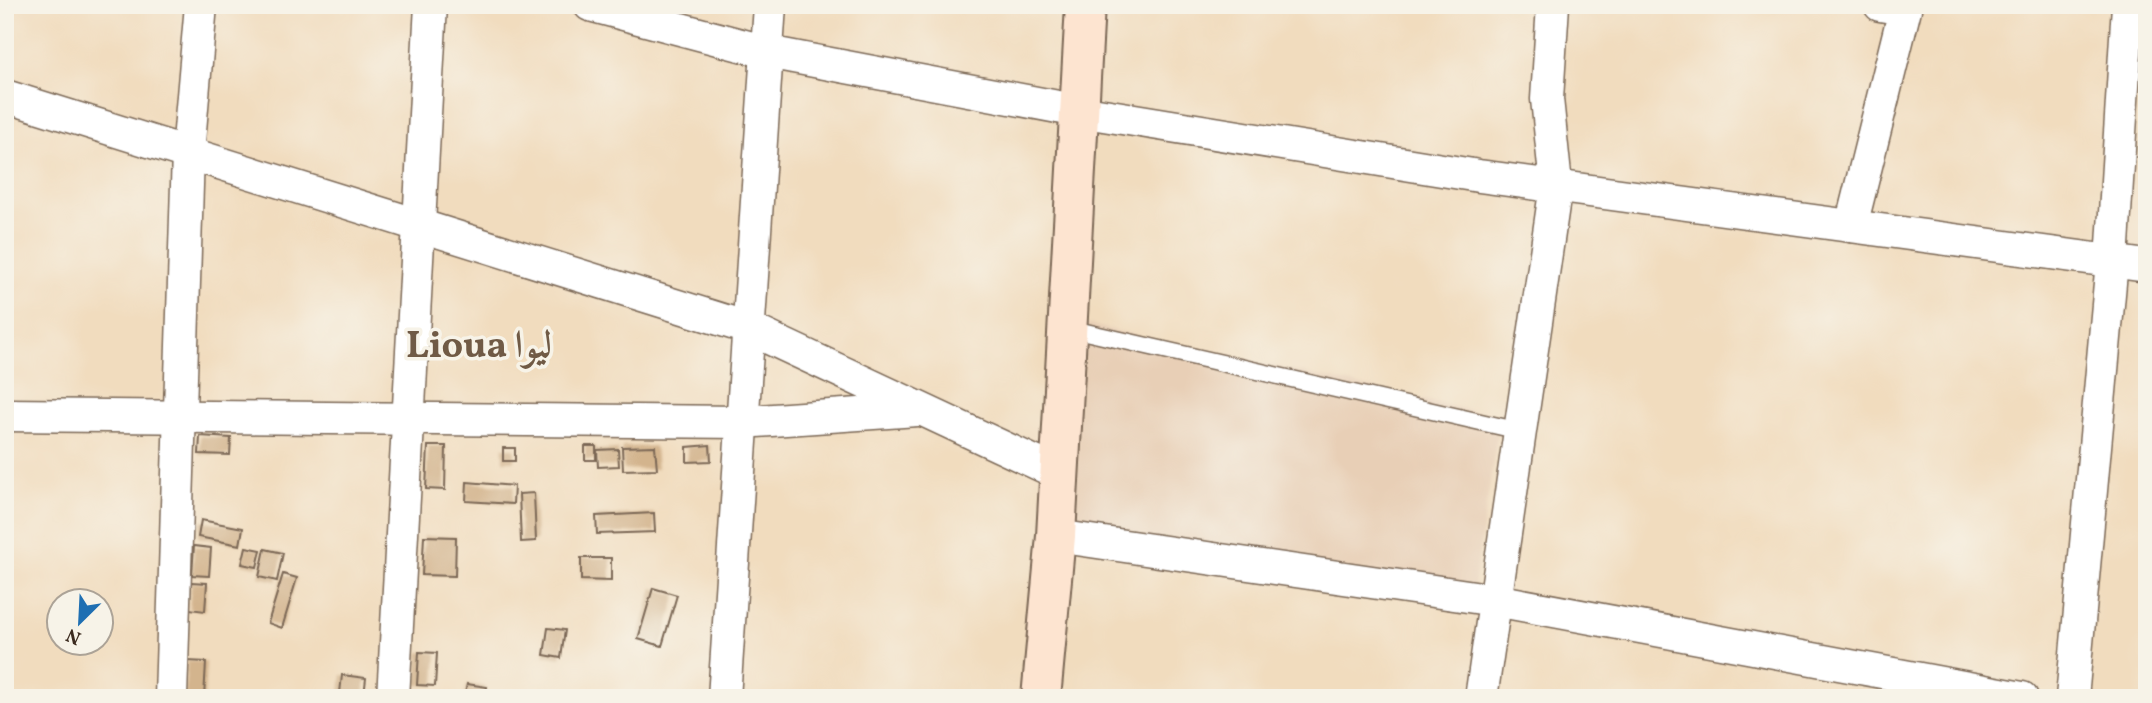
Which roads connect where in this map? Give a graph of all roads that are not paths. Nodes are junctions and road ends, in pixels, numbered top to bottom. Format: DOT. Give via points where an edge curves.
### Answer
graph roads {
  1 [pos="201,5"];
  2 [pos="431,5"];
  3 [pos="590,5"];
  4 [pos="770,5"];
  5 [pos="1085,5"];
  6 [pos="1553,5"];
  7 [pos="1880,5"];
  8 [pos="2127,5"];
  9 [pos="767,52"];
  10 [pos="5,96"];
  11 [pos="1079,110"];
  12 [pos="188,153"];
  13 [pos="1555,186"];
  14 [pos="418,226"];
  15 [pos="1851,226"];
  16 [pos="2112,261"];
  17 [pos="2147,266"];
  18 [pos="748,328"];
  19 [pos="1067,328"];
  20 [pos="922,410"];
  21 [pos="5,415"];
  22 [pos="180,416"];
  23 [pos="408,418"];
  24 [pos="742,422"];
  25 [pos="1520,431"];
  26 [pos="1060,474"];
  27 [pos="1056,536"];
  28 [pos="1495,600"];
  29 [pos="171,698"];
  30 [pos="393,698"];
  31 [pos="724,698"];
  32 [pos="1041,698"];
  33 [pos="1481,698"];
  34 [pos="2022,698"];
  35 [pos="2072,698"];
  1 -- 12 [label="street"];
  2 -- 14 [label="street"];
  3 -- 9 [label="street"];
  4 -- 9 [label="street"];
  5 -- 11 [label="main road"];
  6 -- 13 [label="street" via="1547,99"];
  7 -- 15 [label="street" via="1905,9"];
  8 -- 16 [label="street"];
  9 -- 11 [label="street"];
  9 -- 18 [label="street"];
  10 -- 12 [label="street"];
  11 -- 13 [label="street"];
  11 -- 19 [label="main road"];
  12 -- 14 [label="street"];
  12 -- 22 [label="street"];
  13 -- 15 [label="street"];
  13 -- 25 [label="street"];
  14 -- 18 [label="street"];
  14 -- 23 [label="street"];
  15 -- 16 [label="street"];
  16 -- 17 [label="street"];
  16 -- 35 [label="street"];
  18 -- 20 [label="street"];
  18 -- 24 [label="street"];
  19 -- 25 [label="lane"];
  19 -- 26 [label="main road"];
  20 -- 24 [label="street"];
  20 -- 26 [label="street"];
  21 -- 22 [label="street"];
  22 -- 23 [label="street"];
  22 -- 29 [label="street"];
  23 -- 24 [label="street"];
  23 -- 30 [label="street"];
  24 -- 31 [label="street"];
  25 -- 28 [label="street"];
  26 -- 27 [label="main road"];
  27 -- 28 [label="street"];
  27 -- 32 [label="main road"];
  28 -- 33 [label="street"];
  28 -- 34 [label="street"];
}
